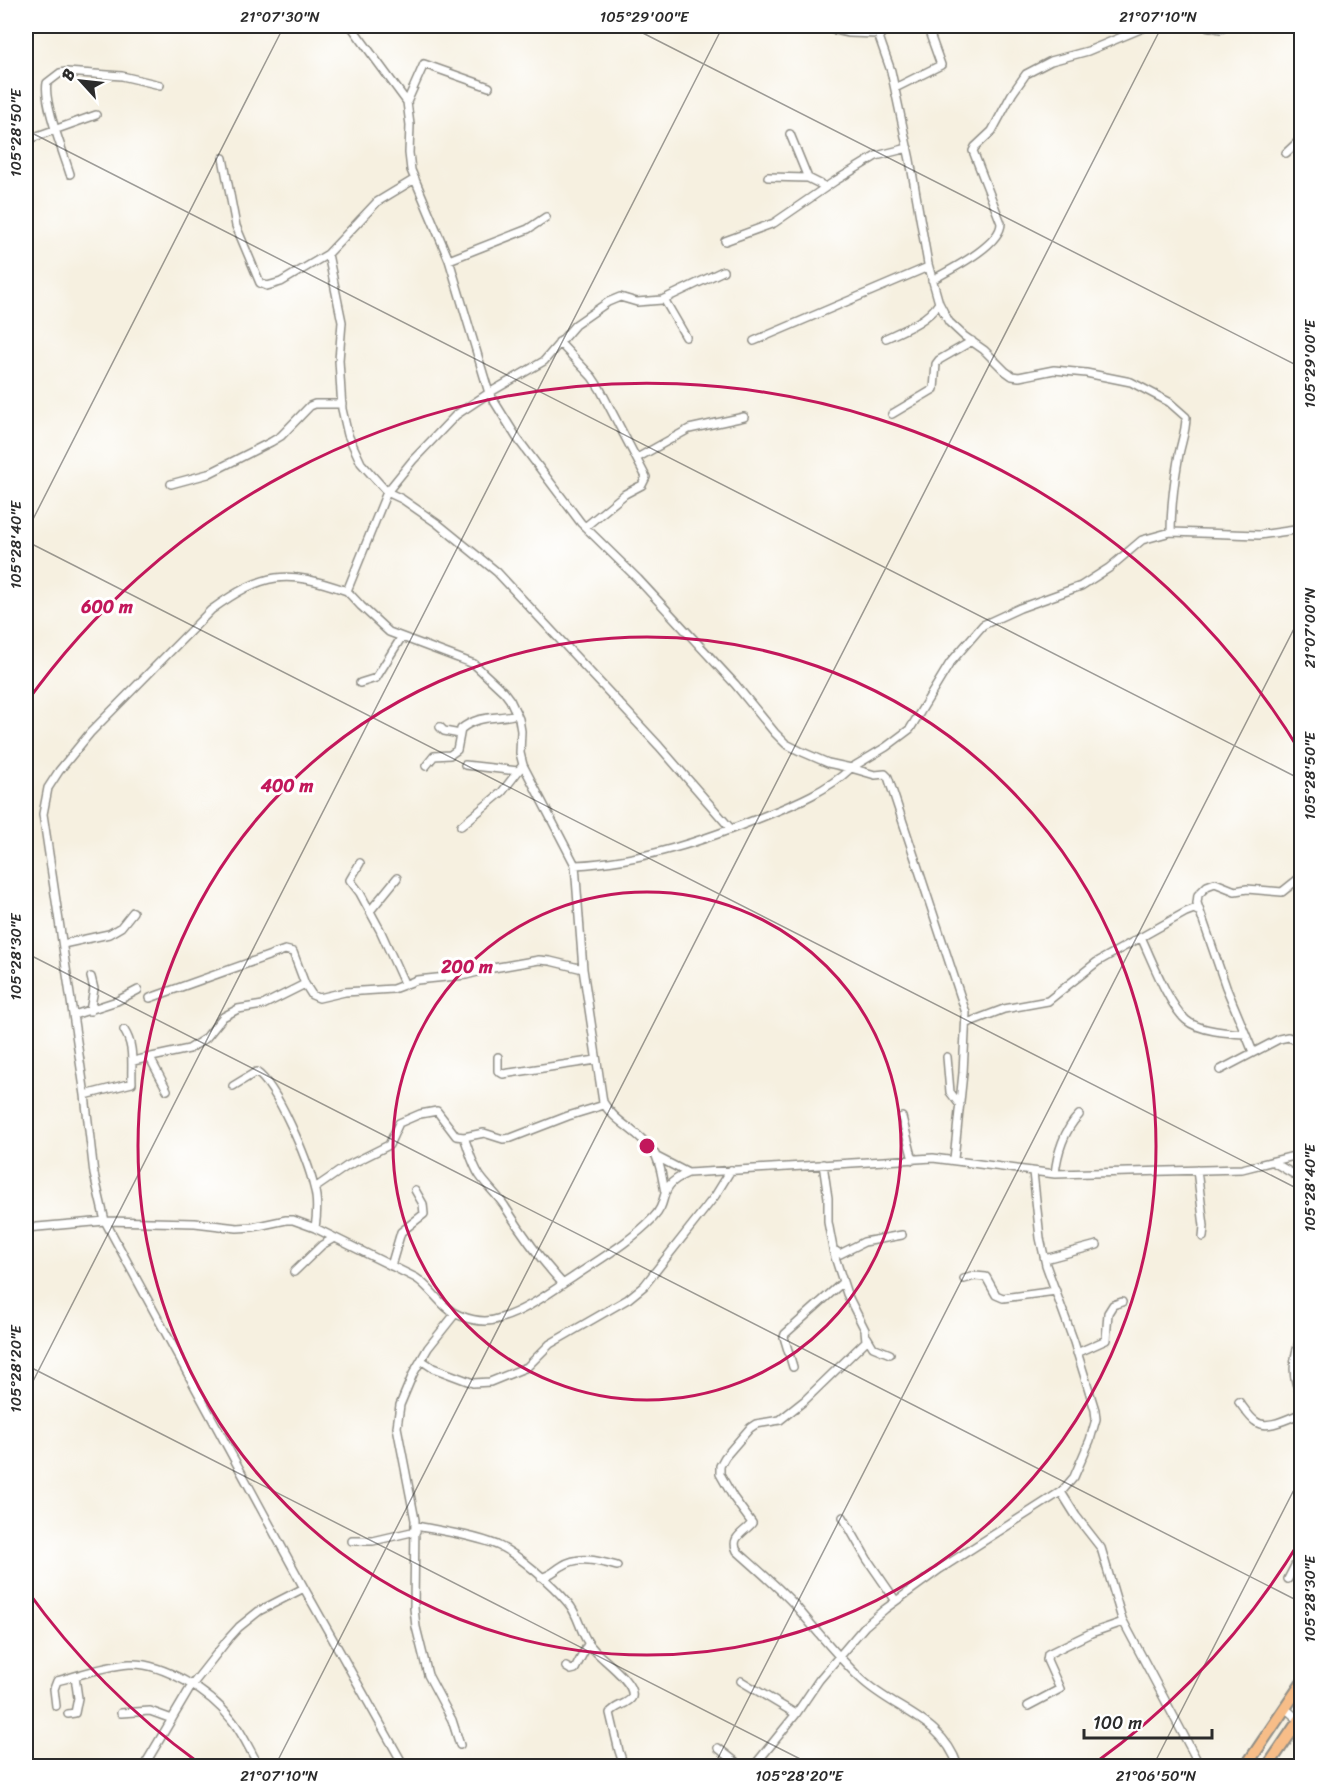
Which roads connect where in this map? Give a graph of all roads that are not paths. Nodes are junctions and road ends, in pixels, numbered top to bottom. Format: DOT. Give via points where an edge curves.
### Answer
graph roads {
  1 [pos="351,26"];
  2 [pos="818,26"];
  3 [pos="902,26"];
  4 [pos="927,26"];
  5 [pos="1148,26"];
  6 [pos="1206,26"];
  7 [pos="1228,26"];
  8 [pos="879,34"];
  9 [pos="160,85"];
  10 [pos="489,87"];
  11 [pos="895,88"];
  12 [pos="406,102"];
  13 [pos="96,115"];
  14 [pos="55,129"];
  15 [pos="790,134"];
  16 [pos="1302,138"];
  17 [pos="26,140"];
  18 [pos="908,148"];
  19 [pos="1286,153"];
  20 [pos="223,158"];
  21 [pos="70,174"];
  22 [pos="768,177"];
  23 [pos="808,178"];
  24 [pos="415,179"];
  25 [pos="826,188"];
  26 [pos="546,217"];
  27 [pos="725,241"];
  28 [pos="328,254"];
  29 [pos="449,260"];
  30 [pos="928,267"];
  31 [pos="723,271"];
  32 [pos="932,280"];
  33 [pos="664,299"];
  34 [pos="939,303"];
  35 [pos="686,337"];
  36 [pos="886,338"];
  37 [pos="754,341"];
  38 [pos="972,341"];
  39 [pos="559,342"];
  40 [pos="489,393"];
  41 [pos="336,404"];
  42 [pos="892,414"];
  43 [pos="744,417"];
  44 [pos="637,458"];
  45 [pos="171,484"];
  46 [pos="387,492"];
  47 [pos="585,527"];
  48 [pos="1302,529"];
  49 [pos="1172,532"];
  50 [pos="347,591"];
  51 [pos="401,638"];
  52 [pos="360,683"];
  53 [pos="517,714"];
  54 [pos="440,727"];
  55 [pos="460,734"];
  56 [pos="465,765"];
  57 [pos="426,766"];
  58 [pos="520,768"];
  59 [pos="851,768"];
  60 [pos="461,826"];
  61 [pos="731,829"];
  62 [pos="360,863"];
  63 [pos="575,865"];
  64 [pos="1302,876"];
  65 [pos="397,878"];
  66 [pos="370,911"];
  67 [pos="133,912"];
  68 [pos="1200,912"];
  69 [pos="1141,937"];
  70 [pos="63,944"];
  71 [pos="583,969"];
  72 [pos="92,977"];
  73 [pos="404,983"];
  74 [pos="305,984"];
  75 [pos="138,990"];
  76 [pos="150,998"];
  77 [pos="90,1011"];
  78 [pos="74,1015"];
  79 [pos="967,1023"];
  80 [pos="124,1030"];
  81 [pos="1245,1034"];
  82 [pos="1302,1042"];
  83 [pos="1253,1052"];
  84 [pos="498,1057"];
  85 [pos="947,1057"];
  86 [pos="150,1058"];
  87 [pos="596,1060"];
  88 [pos="132,1061"];
  89 [pos="1220,1070"];
  90 [pos="233,1086"];
  91 [pos="167,1090"];
  92 [pos="85,1095"];
  93 [pos="604,1105"];
  94 [pos="960,1105"];
  95 [pos="1079,1115"];
  96 [pos="902,1117"];
  97 [pos="464,1137"];
  98 [pos="1302,1154"];
  99 [pos="657,1157"];
  100 [pos="913,1160"];
  101 [pos="954,1160"];
  102 [pos="1273,1162"];
  103 [pos="823,1164"];
  104 [pos="731,1170"];
  105 [pos="1197,1170"];
  106 [pos="1033,1172"];
  107 [pos="688,1173"];
  108 [pos="1054,1174"];
  109 [pos="1302,1179"];
  110 [pos="315,1188"];
  111 [pos="415,1190"];
  112 [pos="664,1192"];
  113 [pos="105,1221"];
  114 [pos="26,1228"];
  115 [pos="315,1228"];
  116 [pos="902,1235"];
  117 [pos="1203,1237"];
  118 [pos="334,1238"];
  119 [pos="1096,1245"];
  120 [pos="833,1249"];
  121 [pos="1044,1259"];
  122 [pos="392,1266"];
  123 [pos="294,1272"];
  124 [pos="964,1279"];
  125 [pos="843,1282"];
  126 [pos="563,1284"];
  127 [pos="1056,1291"];
  128 [pos="1122,1302"];
  129 [pos="455,1314"];
  130 [pos="1302,1334"];
  131 [pos="867,1337"];
  132 [pos="1077,1353"];
  133 [pos="890,1354"];
  134 [pos="421,1360"];
  135 [pos="793,1367"];
  136 [pos="1302,1395"];
  137 [pos="1239,1402"];
  138 [pos="1302,1413"];
  139 [pos="1061,1492"];
  140 [pos="843,1517"];
  141 [pos="416,1529"];
  142 [pos="352,1541"];
  143 [pos="1302,1552"];
  144 [pos="617,1566"];
  145 [pos="541,1577"];
  146 [pos="1288,1579"];
  147 [pos="304,1588"];
  148 [pos="896,1601"];
  149 [pos="1124,1622"];
  150 [pos="588,1644"];
  151 [pos="838,1656"];
  152 [pos="566,1667"];
  153 [pos="75,1677"];
  154 [pos="741,1681"];
  155 [pos="1302,1683"];
  156 [pos="192,1685"];
  157 [pos="56,1706"];
  158 [pos="1028,1706"];
  159 [pos="1285,1708"];
  160 [pos="121,1713"];
  161 [pos="68,1714"];
  162 [pos="796,1714"];
  163 [pos="172,1719"];
  164 [pos="1300,1720"];
  165 [pos="460,1745"];
  166 [pos="718,1748"];
  167 [pos="144,1766"];
  168 [pos="259,1767"];
  169 [pos="404,1767"];
  170 [pos="624,1767"];
  171 [pos="741,1767"];
  172 [pos="754,1767"];
  173 [pos="958,1767"];
  174 [pos="1172,1767"];
  175 [pos="1178,1767"];
  176 [pos="1200,1767"];
  177 [pos="1246,1767"];
  178 [pos="1268,1767"];
  1 -- 12 [label="street"];
  2 -- 8 [label="street"];
  3 -- 8 [label="street"];
  4 -- 11 [label="street" via="940,65"];
  5 -- 32 [label="street" via="1035,68 1021,80 992,131 973,151 1001,223 1000,231 976,254"];
  6 -- 7 [label="street"];
  8 -- 11 [label="street"];
  9 -- 14 [label="street" via="122,76 60,73 46,87"];
  10 -- 12 [label="street" via="424,64"];
  11 -- 18 [label="street"];
  12 -- 24 [label="street"];
  13 -- 14 [label="street"];
  14 -- 17 [label="street"];
  14 -- 21 [label="street"];
  15 -- 23 [label="street"];
  16 -- 19 [label="street"];
  18 -- 25 [label="street" via="878,155"];
  18 -- 30 [label="street"];
  20 -- 28 [label="street" via="236,226 261,284 276,285"];
  22 -- 23 [label="street"];
  23 -- 25 [label="street"];
  24 -- 28 [label="street" via="377,202"];
  24 -- 29 [label="street"];
  25 -- 27 [label="street" via="774,223"];
  26 -- 29 [label="street" via="528,230"];
  28 -- 41 [label="street" via="342,322"];
  29 -- 40 [label="street"];
  30 -- 32 [label="street"];
  30 -- 37 [label="street"];
  31 -- 33 [label="street"];
  32 -- 34 [label="street"];
  33 -- 35 [label="street"];
  33 -- 39 [label="street" via="637,302 618,297 575,325"];
  34 -- 36 [label="street" via="920,321"];
  34 -- 38 [label="street" via="950,322"];
  38 -- 42 [label="street" via="937,362 934,389"];
  38 -- 49 [label="street" via="1012,376 1054,370 1131,382 1169,402 1186,417 1171,514"];
  39 -- 40 [label="street" via="544,361"];
  39 -- 44 [label="street" via="592,377"];
  40 -- 46 [label="street" via="456,415"];
  40 -- 47 [label="street" via="517,438"];
  41 -- 45 [label="street" via="310,406 271,442 208,474"];
  41 -- 46 [label="street" via="361,463"];
  43 -- 44 [label="street" via="688,429"];
  44 -- 47 [label="street" via="645,475 643,484"];
  46 -- 50 [label="street"];
  46 -- 61 [label="street" via="430,518 497,572"];
  47 -- 59 [label="street" via="638,579 786,744 828,763"];
  48 -- 49 [label="street" via="1259,535"];
  49 -- 59 [label="street" via="1142,540 1081,586 983,625 950,663 910,729"];
  50 -- 51 [label="street" via="388,632"];
  50 -- 70 [label="street" via="314,579 275,577 232,595 210,610 90,733 59,771 48,788 44,814"];
  51 -- 52 [label="street" via="376,678"];
  51 -- 53 [label="street" via="474,664 504,692"];
  53 -- 55 [label="street" via="480,718 461,729"];
  53 -- 58 [label="street" via="521,731"];
  54 -- 55 [label="street"];
  55 -- 57 [label="street" via="457,750 450,755 434,756"];
  56 -- 58 [label="street"];
  58 -- 60 [label="street" via="502,792"];
  58 -- 63 [label="street"];
  59 -- 61 [label="street" via="814,795"];
  59 -- 79 [label="street" via="888,777 960,990"];
  61 -- 63 [label="street" via="651,854"];
  62 -- 66 [label="street" via="350,880"];
  63 -- 71 [label="street"];
  64 -- 68 [label="street" via="1282,892 1207,886 1198,896"];
  65 -- 66 [label="street"];
  66 -- 73 [label="street"];
  67 -- 70 [label="street" via="109,934"];
  68 -- 69 [label="street" via="1186,912"];
  68 -- 81 [label="street"];
  69 -- 79 [label="street" via="1097,962 1048,1000 1004,1009"];
  69 -- 81 [label="street" via="1173,1004 1187,1021"];
  70 -- 78 [label="street"];
  71 -- 73 [label="street" via="539,960"];
  71 -- 87 [label="street"];
  72 -- 77 [label="street"];
  73 -- 74 [label="street" via="393,989 319,998"];
  74 -- 76 [label="street" via="295,954 285,950"];
  74 -- 86 [label="street" via="263,1005 238,1009 223,1017 206,1038 189,1048"];
  75 -- 77 [label="street"];
  77 -- 78 [label="street"];
  78 -- 92 [label="street"];
  79 -- 94 [label="street"];
  80 -- 88 [label="street" via="131,1043"];
  81 -- 83 [label="street"];
  82 -- 83 [label="street" via="1288,1037"];
  83 -- 89 [label="street"];
  84 -- 87 [label="street" via="498,1071 503,1074"];
  85 -- 94 [label="street" via="950,1092"];
  86 -- 88 [label="street"];
  86 -- 91 [label="street"];
  87 -- 93 [label="street"];
  88 -- 92 [label="street" via="132,1083"];
  90 -- 110 [label="street" via="253,1073 261,1075 280,1101"];
  92 -- 113 [label="street" via="94,1174"];
  93 -- 97 [label="street" via="511,1138 484,1133"];
  93 -- 99 [label="street"];
  94 -- 101 [label="street"];
  95 -- 108 [label="street" via="1061,1147"];
  96 -- 100 [label="street"];
  97 -- 110 [label="street" via="453,1134 437,1111 411,1117 399,1123 389,1145"];
  97 -- 126 [label="street" via="481,1177"];
  98 -- 102 [label="street"];
  99 -- 107 [label="street"];
  99 -- 112 [label="street"];
  100 -- 101 [label="street"];
  100 -- 103 [label="street"];
  101 -- 106 [label="street"];
  102 -- 105 [label="street" via="1242,1169"];
  102 -- 109 [label="street"];
  103 -- 104 [label="street"];
  103 -- 120 [label="street"];
  104 -- 107 [label="street"];
  104 -- 134 [label="street" via="644,1286 550,1344 527,1367 490,1382 473,1383"];
  105 -- 108 [label="street"];
  105 -- 117 [label="street"];
  106 -- 108 [label="street"];
  106 -- 121 [label="street"];
  107 -- 112 [label="street" via="673,1180"];
  110 -- 115 [label="street"];
  111 -- 122 [label="street" via="424,1214 401,1232"];
  112 -- 126 [label="street" via="653,1218 625,1243"];
  113 -- 114 [label="street"];
  113 -- 115 [label="street" via="195,1222 237,1228 286,1220"];
  113 -- 147 [label="street"];
  115 -- 118 [label="street"];
  116 -- 120 [label="street" via="864,1242 840,1254"];
  118 -- 122 [label="street"];
  118 -- 123 [label="street"];
  119 -- 121 [label="street"];
  120 -- 125 [label="street"];
  121 -- 127 [label="street"];
  122 -- 129 [label="street" via="423,1282"];
  124 -- 127 [label="street" via="986,1277 996,1295 1003,1298"];
  125 -- 131 [label="street"];
  125 -- 135 [label="street" via="784,1334"];
  126 -- 129 [label="street" via="523,1310 501,1318 489,1321"];
  127 -- 132 [label="street"];
  128 -- 132 [label="street" via="1113,1305 1108,1313 1106,1340"];
  129 -- 134 [label="street"];
  130 -- 136 [label="street" via="1295,1352 1294,1384"];
  131 -- 133 [label="street" via="873,1347"];
  131 -- 151 [label="street" via="780,1420 750,1428 720,1466 725,1485 752,1523 734,1541 737,1551 782,1592"];
  132 -- 139 [label="street" via="1096,1419 1074,1477"];
  134 -- 141 [label="street" via="400,1405 397,1427"];
  137 -- 138 [label="street" via="1262,1425"];
  139 -- 148 [label="street"];
  139 -- 149 [label="street" via="1101,1548"];
  140 -- 148 [label="street"];
  141 -- 142 [label="street"];
  141 -- 145 [label="street" via="496,1545"];
  141 -- 165 [label="street" via="416,1627 428,1675 452,1720"];
  143 -- 146 [label="street"];
  144 -- 145 [label="street" via="581,1559"];
  145 -- 150 [label="street" via="572,1607"];
  147 -- 156 [label="street" via="239,1627"];
  147 -- 169 [label="street"];
  148 -- 151 [label="street" via="865,1626"];
  149 -- 158 [label="street" via="1048,1654 1060,1689"];
  149 -- 176 [label="street"];
  150 -- 152 [label="street" via="575,1669"];
  150 -- 170 [label="street" via="631,1689 630,1700 610,1713"];
  151 -- 162 [label="street"];
  151 -- 173 [label="street" via="878,1694 930,1725 949,1747"];
  153 -- 156 [label="street" via="136,1665 155,1667"];
  153 -- 157 [label="street" via="57,1681"];
  153 -- 161 [label="street" via="78,1707 75,1713"];
  154 -- 162 [label="street"];
  155 -- 159 [label="main road"];
  156 -- 163 [label="street"];
  156 -- 168 [label="street" via="231,1718"];
  159 -- 164 [label="street"];
  159 -- 177 [label="main road"];
  160 -- 163 [label="street" via="150,1711"];
  162 -- 172 [label="street"];
  163 -- 167 [label="street"];
  164 -- 178 [label="main road"];
  166 -- 171 [label="street"];
  174 -- 175 [label="street"];
}
